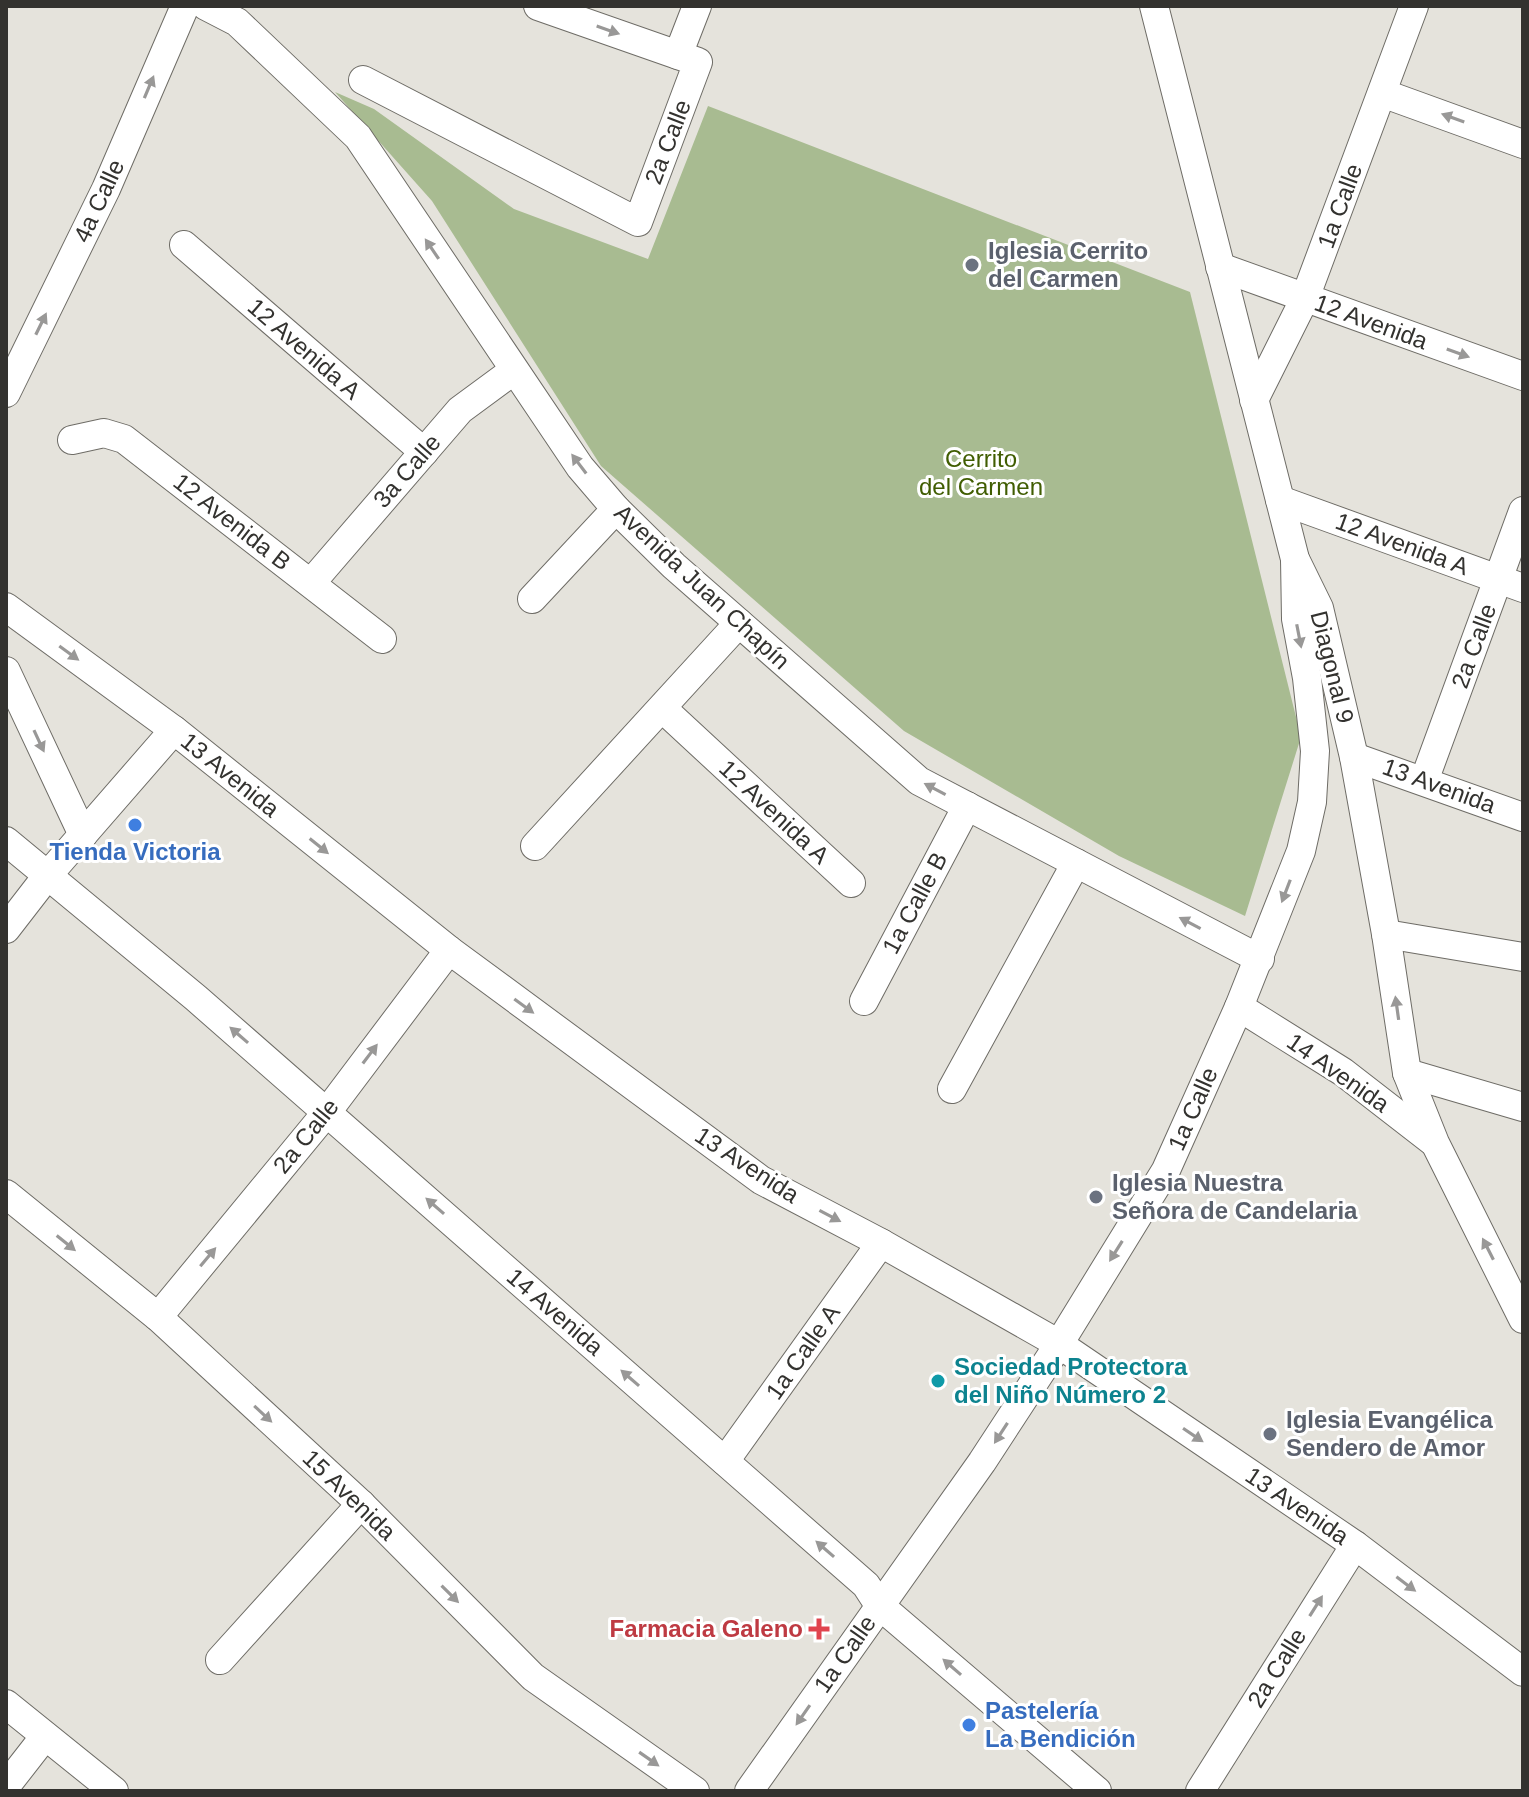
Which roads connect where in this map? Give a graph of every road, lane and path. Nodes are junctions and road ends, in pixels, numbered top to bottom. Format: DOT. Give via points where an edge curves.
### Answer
graph roads {
  1 [pos="185,6"];
  2 [pos="206,6"];
  3 [pos="538,6"];
  4 [pos="697,6"];
  5 [pos="1414,6"];
  6 [pos="1151,7"];
  7 [pos="688,59"];
  8 [pos="363,80"];
  9 [pos="1382,93"];
  10 [pos="1523,144"];
  11 [pos="184,245"];
  12 [pos="1220,267"];
  13 [pos="1305,298"];
  14 [pos="513,371"];
  15 [pos="1523,376"];
  16 [pos="6,393"];
  17 [pos="1254,400"];
  18 [pos="72,440"];
  19 [pos="424,452"];
  20 [pos="1280,500"];
  21 [pos="616,509"];
  22 [pos="1523,511"];
  23 [pos="1295,559"];
  24 [pos="311,583"];
  25 [pos="1511,583"];
  26 [pos="532,599"];
  27 [pos="6,607"];
  28 [pos="739,623"];
  29 [pos="382,639"];
  30 [pos="6,671"];
  31 [pos="662,708"];
  32 [pos="174,730"];
  33 [pos="1354,757"];
  34 [pos="1424,781"];
  35 [pos="967,806"];
  36 [pos="1523,817"];
  37 [pos="83,835"];
  38 [pos="6,841"];
  39 [pos="535,846"];
  40 [pos="1076,863"];
  41 [pos="47,876"];
  42 [pos="851,883"];
  43 [pos="6,929"];
  44 [pos="1386,934"];
  45 [pos="449,950"];
  46 [pos="1523,957"];
  47 [pos="1260,959"];
  48 [pos="864,1001"];
  49 [pos="1239,1007"];
  50 [pos="1407,1073"];
  51 [pos="952,1089"];
  52 [pos="1523,1107"];
  53 [pos="327,1112"];
  54 [pos="1435,1143"];
  55 [pos="6,1194"];
  56 [pos="881,1243"];
  57 [pos="158,1317"];
  58 [pos="1523,1319"];
  59 [pos="1059,1344"];
  60 [pos="725,1461"];
  61 [pos="361,1504"];
  62 [pos="1355,1545"];
  63 [pos="879,1605"];
  64 [pos="220,1660"];
  65 [pos="1523,1672"];
  66 [pos="6,1704"];
  67 [pos="45,1736"];
  68 [pos="6,1786"];
  69 [pos="114,1791"];
  70 [pos="695,1791"];
  71 [pos="749,1791"];
  72 [pos="1097,1791"];
  73 [pos="1200,1791"];
  16 -- 1 [label="street, 4a Calle, one-way" via="106,189"];
  14 -- 2 [label="street, Avenida Juan Chapín, one-way" via="358,137 237,22"];
  3 -- 7 [label="street, one-way"];
  4 -- 7 [label="street, 2a Calle"];
  5 -- 9 [label="street, 1a Calle"];
  6 -- 12 [label="street, Diagonal 9"];
  7 -- 8 [label="street, 2a Calle" via="638,222"];
  10 -- 9 [label="street, one-way"];
  9 -- 13 [label="street, 1a Calle"];
  11 -- 19 [label="street, 12 Avenida A"];
  12 -- 13 [label="street, 12 Avenida"];
  12 -- 17 [label="street, Diagonal 9"];
  13 -- 15 [label="street, 12 Avenida, one-way"];
  13 -- 17 [label="street, 1a Calle"];
  14 -- 19 [label="street, 3a Calle" via="460,410"];
  21 -- 14 [label="street, Avenida Juan Chapín, one-way"];
  17 -- 20 [label="street, Diagonal 9"];
  18 -- 24 [label="street, 12 Avenida B" via="104,433 124,439"];
  19 -- 24 [label="street, 3a Calle"];
  20 -- 23 [label="street, Diagonal 9"];
  20 -- 25 [label="street, 12 Avenida A"];
  21 -- 26 [label="street"];
  21 -- 28 [label="street, Avenida Juan Chapín"];
  22 -- 25 [label="street, 2a Calle"];
  23 -- 33 [label="street, Diagonal 9" via="1319,608"];
  23 -- 47 [label="street, 1a Calle, one-way" via="1296,619 1315,751 1312,802 1301,851"];
  24 -- 29 [label="street, 12 Avenida B"];
  25 -- 34 [label="street, 2a Calle"];
  27 -- 32 [label="street, 13 Avenida, one-way"];
  28 -- 31 [label="street"];
  35 -- 28 [label="street, Avenida Juan Chapín, one-way" via="919,781"];
  30 -- 37 [label="street, one-way"];
  31 -- 39 [label="street"];
  31 -- 42 [label="street, 12 Avenida A"];
  32 -- 37 [label="street"];
  32 -- 45 [label="street, 13 Avenida, one-way"];
  33 -- 34 [label="street, 13 Avenida"];
  33 -- 44 [label="street, Diagonal 9"];
  34 -- 36 [label="street, 13 Avenida"];
  35 -- 40 [label="street, Avenida Juan Chapín"];
  35 -- 48 [label="street, 1a Calle B"];
  37 -- 41 [label="street"];
  38 -- 41 [label="street, 14 Avenida"];
  47 -- 40 [label="street, Avenida Juan Chapín, one-way"];
  40 -- 51 [label="street"];
  41 -- 43 [label="street"];
  53 -- 41 [label="street, 14 Avenida, one-way"];
  44 -- 46 [label="street"];
  50 -- 44 [label="street, Diagonal 9, one-way"];
  53 -- 45 [label="street, 2a Calle, one-way"];
  45 -- 56 [label="street, 13 Avenida, one-way" via="761,1180"];
  47 -- 49 [label="street, 1a Calle"];
  49 -- 54 [label="street, 14 Avenida" via="1343,1072"];
  49 -- 59 [label="street, 1a Calle, one-way" via="1166,1170"];
  50 -- 52 [label="street, 14 Avenida"];
  50 -- 54 [label="street, Diagonal 9"];
  57 -- 53 [label="street, 2a Calle, one-way"];
  60 -- 53 [label="street, 14 Avenida, one-way"];
  58 -- 54 [label="street, Diagonal 9, one-way"];
  55 -- 57 [label="street, 15 Avenida, one-way"];
  56 -- 59 [label="street, 13 Avenida"];
  56 -- 60 [label="street, 1a Calle A"];
  57 -- 61 [label="street, 15 Avenida, one-way"];
  59 -- 62 [label="street, 13 Avenida, one-way"];
  59 -- 63 [label="street, 1a Calle, one-way"];
  63 -- 60 [label="street, 14 Avenida, one-way" via="866,1585"];
  61 -- 64 [label="street"];
  61 -- 70 [label="street, 15 Avenida, one-way" via="533,1677"];
  62 -- 65 [label="street, 13 Avenida, one-way"];
  73 -- 62 [label="street, 2a Calle, one-way"];
  63 -- 71 [label="street, 1a Calle, one-way"];
  72 -- 63 [label="street, 14 Avenida, one-way"];
  66 -- 67 [label="street"];
  67 -- 68 [label="street"];
  67 -- 69 [label="street"];
}
